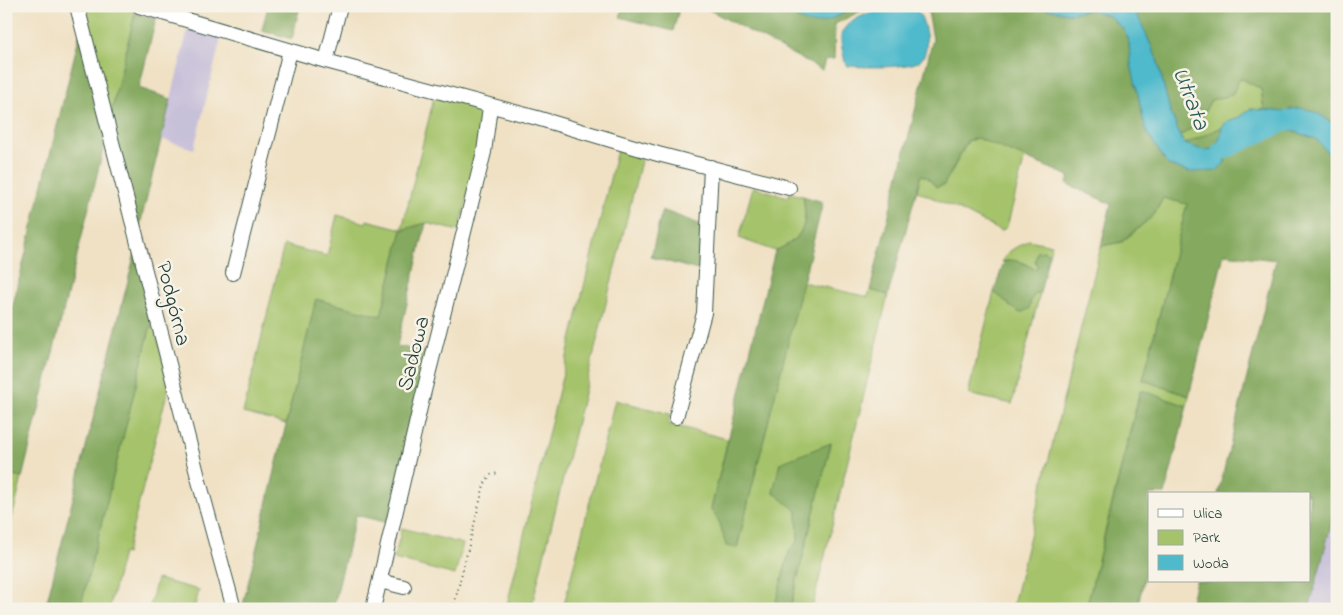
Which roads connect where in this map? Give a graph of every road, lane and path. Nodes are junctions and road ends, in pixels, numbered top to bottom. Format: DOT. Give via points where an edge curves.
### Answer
graph roads {
  1 [pos="77,6"];
  2 [pos="139,6"];
  3 [pos="340,6"];
  4 [pos="290,51"];
  5 [pos="326,62"];
  6 [pos="490,107"];
  7 [pos="711,167"];
  8 [pos="788,188"];
  9 [pos="233,273"];
  10 [pos="676,416"];
  11 [pos="498,473"];
  12 [pos="380,580"];
  13 [pos="404,587"];
  14 [pos="234,609"];
  15 [pos="373,609"];
  16 [pos="453,609"];
  1 -- 14 [label="street, Podgórna"];
  2 -- 4 [label="street"];
  3 -- 5 [label="street"];
  4 -- 5 [label="street"];
  4 -- 9 [label="street"];
  5 -- 6 [label="street"];
  6 -- 7 [label="street"];
  6 -- 12 [label="street, Sadowa" via="484,152"];
  7 -- 8 [label="street"];
  7 -- 10 [label="street" via="704,313"];
  11 -- 16 [label="path" via="490,475 484,485"];
  12 -- 13 [label="street"];
  12 -- 15 [label="street, Sadowa"];
}
